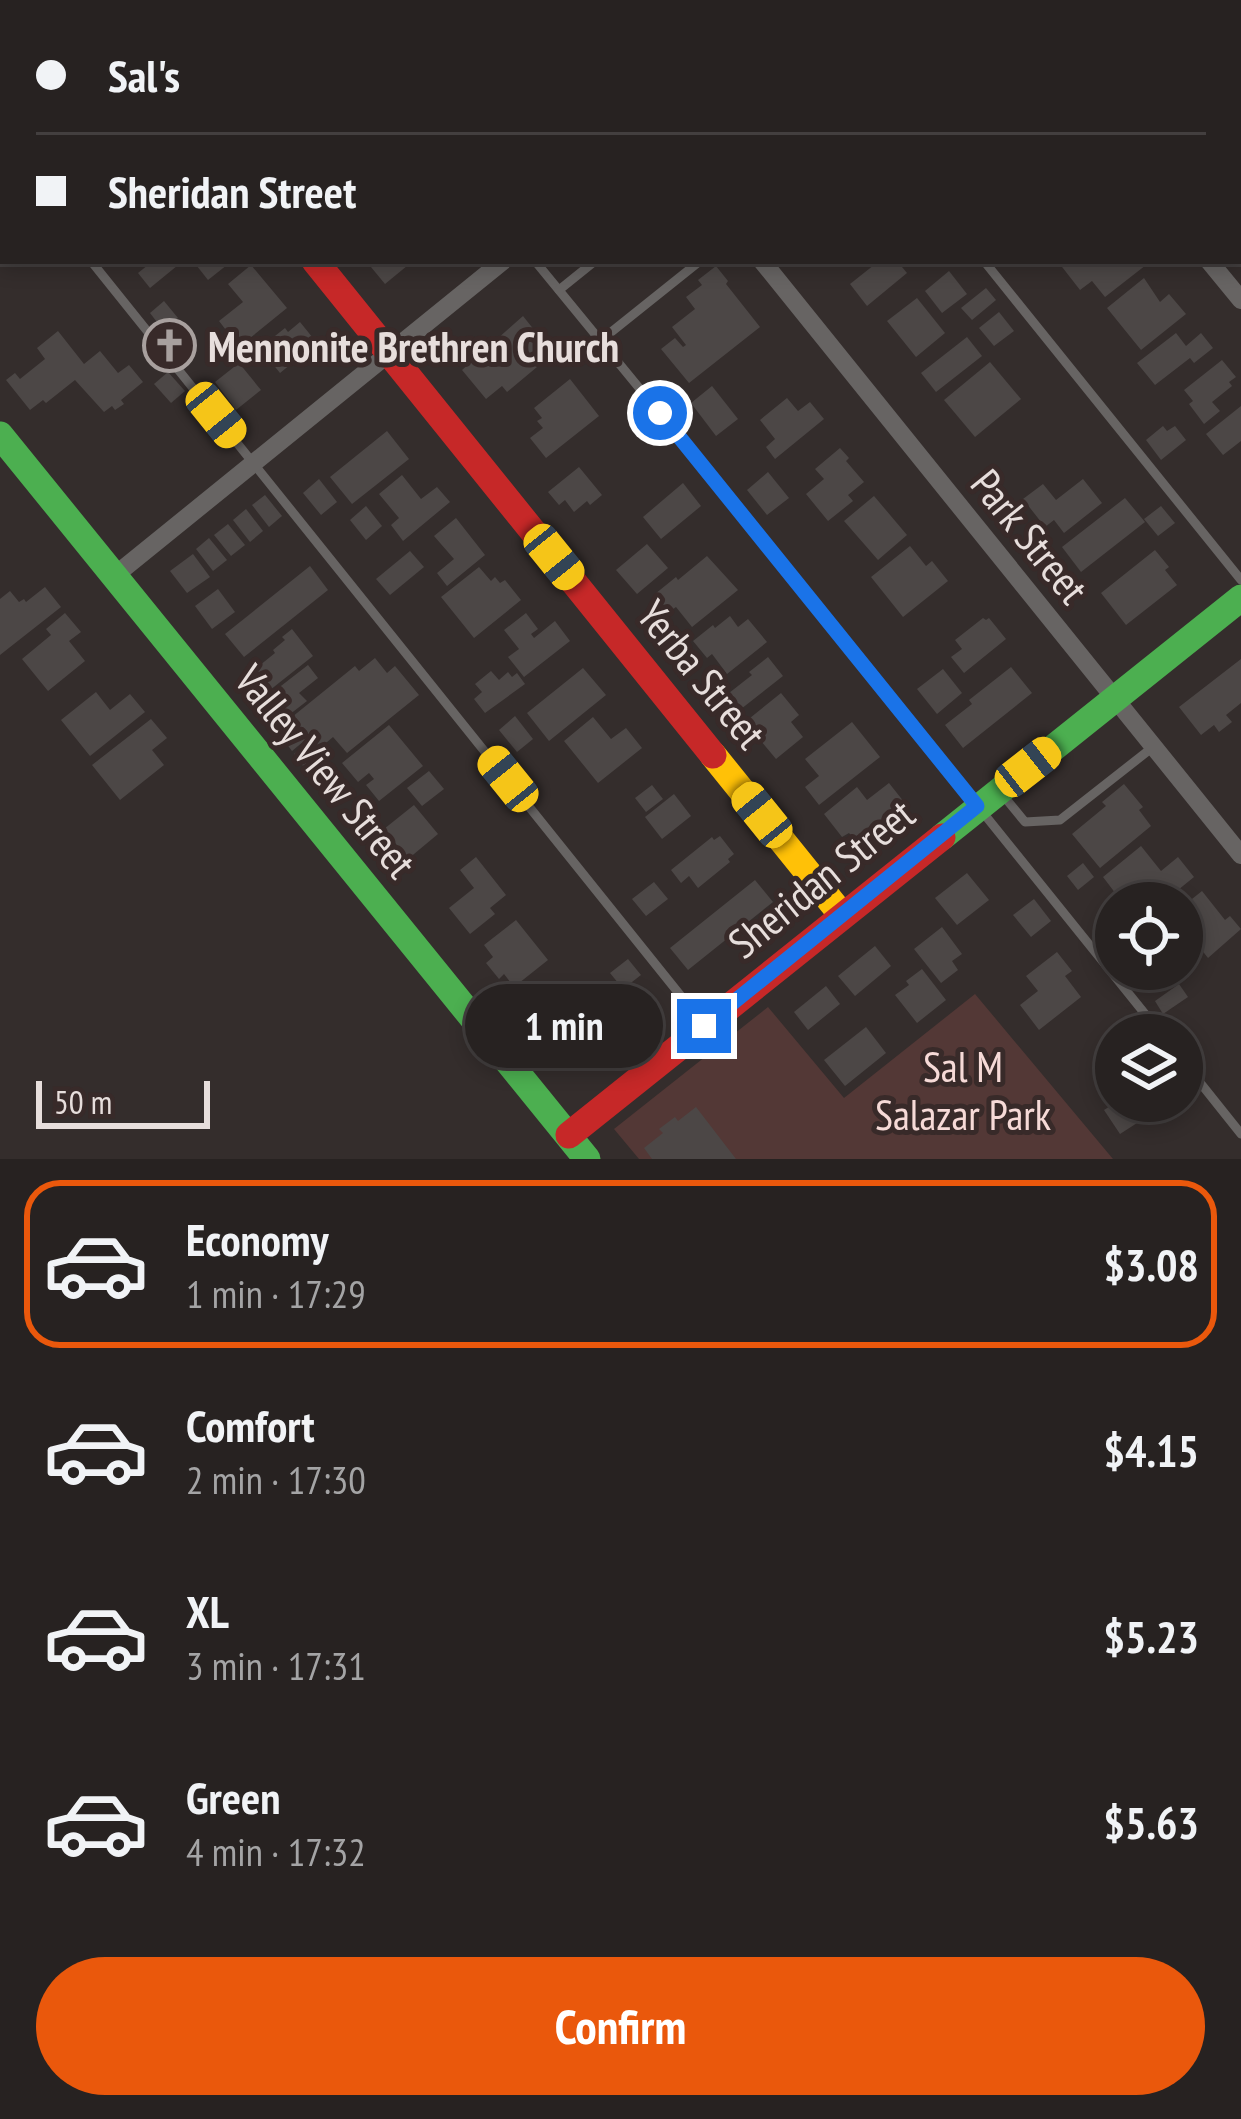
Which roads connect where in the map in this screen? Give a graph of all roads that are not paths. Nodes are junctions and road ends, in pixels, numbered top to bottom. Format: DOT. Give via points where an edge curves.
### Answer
graph roads {
  1 [pos="93,264"];
  2 [pos="317,264"];
  3 [pos="499,264"];
  4 [pos="537,264"];
  5 [pos="591,264"];
  6 [pos="696,264"];
  7 [pos="764,264"];
  8 [pos="986,264"];
  9 [pos="1211,264"];
  10 [pos="559,290"];
  11 [pos="1241,300"];
  12 [pos="600,341"];
  13 [pos="390,355"];
  14 [pos="0,435"];
  15 [pos="255,463"];
  16 [pos="113,577"];
  17 [pos="1241,580"];
  18 [pos="1241,598"];
  19 [pos="1115,698"];
  20 [pos="1153,747"];
  21 [pos="988,798"];
  22 [pos="1241,855"];
  23 [pos="842,915"];
  24 [pos="1147,1014"];
  25 [pos="704,1026"];
  26 [pos="1203,1086"];
  27 [pos="1241,1134"];
  28 [pos="568,1135"];
  29 [pos="587,1159"];
  1 -- 15 [label="lane"];
  2 -- 13 [label="street, Yerba Street"];
  3 -- 13 [label="street"];
  4 -- 10 [label="lane"];
  5 -- 10 [label="lane"];
  6 -- 12 [label="lane"];
  7 -- 19 [label="street, Park Street"];
  8 -- 17 [label="lane"];
  9 -- 11 [label="street"];
  10 -- 12 [label="lane"];
  12 -- 21 [label="lane"];
  13 -- 15 [label="street"];
  13 -- 23 [label="street, Yerba Street"];
  14 -- 16 [label="street, Valley View Street"];
  15 -- 16 [label="street"];
  15 -- 25 [label="lane"];
  16 -- 28 [label="street, Valley View Street"];
  18 -- 19 [label="street, Sheridan Street"];
  19 -- 20 [label="street, Park Street"];
  19 -- 21 [label="street, Sheridan Street"];
  20 -- 21 [label="lane" via="1060,820 1024,822"];
  20 -- 22 [label="street, Park Street"];
  21 -- 23 [label="street, Sheridan Street"];
  21 -- 24 [label="lane"];
  23 -- 25 [label="street, Sheridan Street"];
  25 -- 28 [label="street, Sheridan Street"];
  26 -- 27 [label="lane"];
  28 -- 29 [label="street, Valley View Street"];
}
